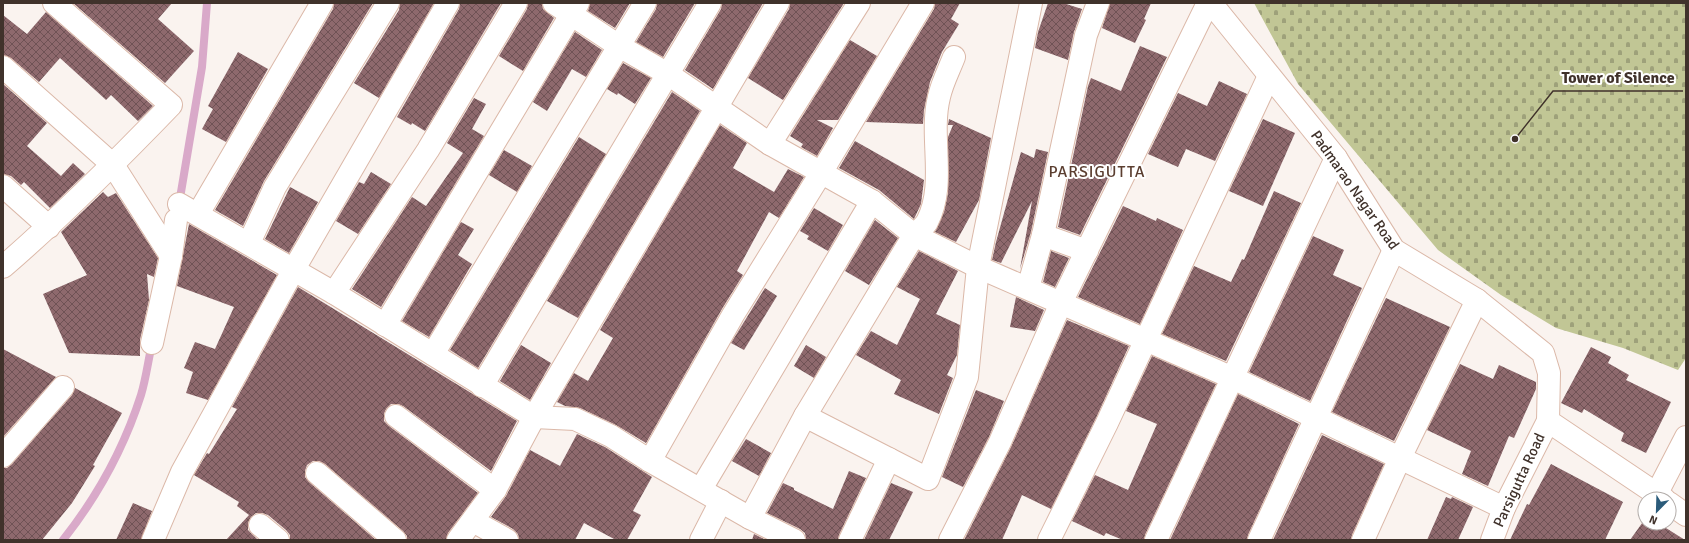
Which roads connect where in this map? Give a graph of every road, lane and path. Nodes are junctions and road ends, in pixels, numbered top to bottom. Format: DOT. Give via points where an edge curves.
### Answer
graph roads {
  1 [pos="54,3"];
  2 [pos="322,3"];
  3 [pos="388,3"];
  4 [pos="448,3"];
  5 [pos="516,3"];
  6 [pos="645,3"];
  7 [pos="710,3"];
  8 [pos="778,3"];
  9 [pos="859,3"];
  10 [pos="923,3"];
  11 [pos="1031,3"];
  12 [pos="1098,3"];
  13 [pos="1208,3"];
  14 [pos="1211,3"];
  15 [pos="568,7"];
  16 [pos="619,46"];
  17 [pos="954,57"];
  18 [pos="3,68"];
  19 [pos="668,74"];
  20 [pos="1269,76"];
  21 [pos="716,108"];
  22 [pos="770,144"];
  23 [pos="1336,158"];
  24 [pos="113,165"];
  25 [pos="821,173"];
  26 [pos="3,186"];
  27 [pos="872,201"];
  28 [pos="198,214"];
  29 [pos="49,227"];
  30 [pos="1043,235"];
  31 [pos="914,236"];
  32 [pos="249,243"];
  33 [pos="1394,250"];
  34 [pos="1088,251"];
  35 [pos="171,256"];
  36 [pos="3,267"];
  37 [pos="978,267"];
  38 [pos="294,269"];
  39 [pos="1028,288"];
  40 [pos="334,293"];
  41 [pos="1477,300"];
  42 [pos="1061,303"];
  43 [pos="385,324"];
  44 [pos="1146,341"];
  45 [pos="152,344"];
  46 [pos="433,354"];
  47 [pos="1233,378"];
  48 [pos="482,386"];
  49 [pos="63,387"];
  50 [pos="396,416"];
  51 [pos="805,416"];
  52 [pos="534,417"];
  53 [pos="1315,417"];
  54 [pos="1548,421"];
  55 [pos="1686,437"];
  56 [pos="3,456"];
  57 [pos="1400,458"];
  58 [pos="889,459"];
  59 [pos="650,461"];
  60 [pos="317,473"];
  61 [pos="701,489"];
  62 [pos="495,490"];
  63 [pos="1653,491"];
  64 [pos="1666,491"];
  65 [pos="721,501"];
  66 [pos="1504,508"];
  67 [pos="1677,508"];
  68 [pos="1686,515"];
  69 [pos="750,518"];
  70 [pos="473,521"];
  71 [pos="260,525"];
  72 [pos="153,540"];
  73 [pos="278,540"];
  74 [pos="395,540"];
  75 [pos="458,540"];
  76 [pos="508,540"];
  77 [pos="701,540"];
  78 [pos="794,540"];
  79 [pos="850,540"];
  80 [pos="950,540"];
  81 [pos="1049,540"];
  82 [pos="1156,540"];
  83 [pos="1259,540"];
  84 [pos="1363,540"];
  85 [pos="1492,540"];
  1 -- 24 [label="street" via="171,105"];
  2 -- 28 [label="street"];
  3 -- 32 [label="street" via="275,188"];
  4 -- 38 [label="street"];
  5 -- 40 [label="street" via="428,150"];
  6 -- 16 [label="street"];
  7 -- 19 [label="street"];
  8 -- 21 [label="street"];
  9 -- 22 [label="street"];
  10 -- 25 [label="street"];
  11 -- 37 [label="street"];
  12 -- 30 [label="street" via="1086,35"];
  13 -- 34 [label="street"];
  14 -- 20 [label="street, Padmarao Nagar Road"];
  15 -- 16 [label="street"];
  15 -- 43 [label="street"];
  16 -- 19 [label="street"];
  16 -- 46 [label="street"];
  17 -- 31 [label="street" via="939,97 936,121 937,182 932,209 926,223"];
  18 -- 24 [label="street"];
  19 -- 21 [label="street"];
  19 -- 48 [label="street"];
  20 -- 23 [label="street, Padmarao Nagar Road"];
  20 -- 44 [label="street"];
  21 -- 22 [label="street"];
  21 -- 52 [label="street"];
  22 -- 25 [label="street"];
  23 -- 33 [label="street, Padmarao Nagar Road"];
  23 -- 47 [label="street"];
  24 -- 29 [label="street"];
  24 -- 35 [label="street"];
  25 -- 27 [label="street"];
  25 -- 59 [label="street" via="733,315"];
  26 -- 29 [label="street"];
  27 -- 31 [label="street"];
  27 -- 61 [label="street"];
  28 -- 32 [label="street"];
  28 -- 35 [label="street" via="177,212"];
  29 -- 36 [label="street"];
  30 -- 34 [label="street"];
  30 -- 39 [label="street"];
  31 -- 37 [label="street"];
  31 -- 51 [label="street"];
  32 -- 38 [label="street"];
  33 -- 41 [label="street, Padmarao Nagar Road"];
  33 -- 53 [label="street"];
  34 -- 42 [label="street"];
  35 -- 45 [label="street"];
  37 -- 39 [label="street"];
  37 -- 58 [label="street" via="967,377 928,479"];
  38 -- 40 [label="street"];
  38 -- 72 [label="street" via="182,472"];
  39 -- 42 [label="street"];
  40 -- 43 [label="street"];
  41 -- 54 [label="street, Padmarao Nagar Road" via="1543,352 1550,373"];
  41 -- 57 [label="street"];
  42 -- 44 [label="street"];
  42 -- 80 [label="street" via="1000,442"];
  43 -- 46 [label="street"];
  44 -- 47 [label="street"];
  44 -- 81 [label="street"];
  46 -- 48 [label="street"];
  47 -- 53 [label="street"];
  47 -- 82 [label="street"];
  48 -- 52 [label="street"];
  49 -- 56 [label="street"];
  50 -- 62 [label="street"];
  51 -- 58 [label="street"];
  51 -- 69 [label="street"];
  52 -- 59 [label="street" via="575,419 611,436"];
  52 -- 62 [label="street"];
  53 -- 57 [label="street"];
  53 -- 83 [label="street"];
  54 -- 63 [label="street"];
  54 -- 66 [label="street, Parsigutta Road"];
  55 -- 64 [label="street"];
  57 -- 66 [label="street"];
  57 -- 84 [label="street"];
  58 -- 79 [label="street"];
  59 -- 61 [label="street"];
  60 -- 74 [label="street"];
  61 -- 65 [label="street"];
  62 -- 70 [label="street"];
  65 -- 69 [label="street"];
  65 -- 77 [label="street"];
  66 -- 85 [label="street, Parsigutta Road"];
  67 -- 68 [label="street"];
  69 -- 78 [label="street"];
  70 -- 75 [label="street"];
  70 -- 76 [label="street"];
  71 -- 73 [label="street"];
}
